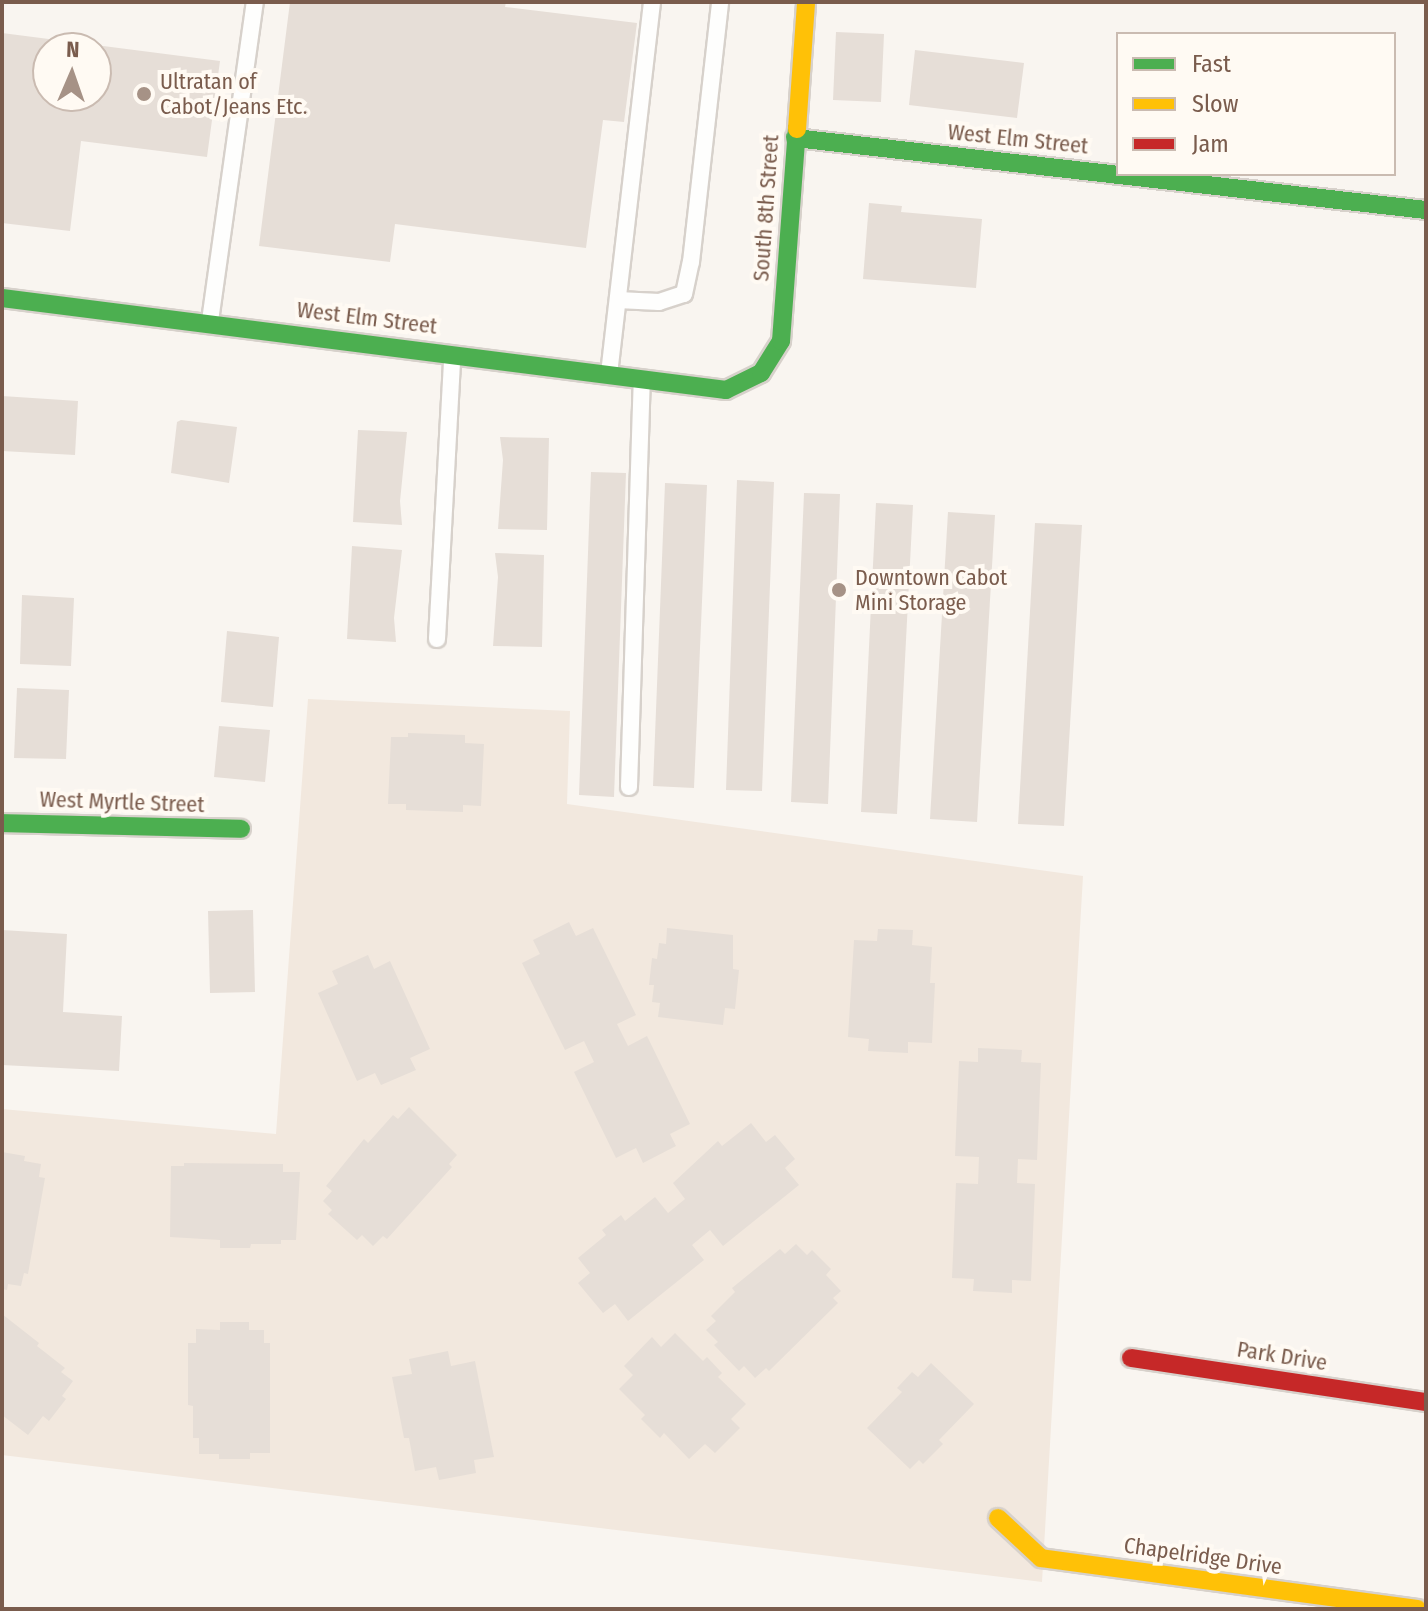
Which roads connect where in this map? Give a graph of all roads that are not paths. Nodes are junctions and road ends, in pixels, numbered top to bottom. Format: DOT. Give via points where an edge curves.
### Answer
graph roads {
  1 [pos="255,2"];
  2 [pos="652,2"];
  3 [pos="720,2"];
  4 [pos="806,2"];
  5 [pos="795,138"];
  6 [pos="1116,175"];
  7 [pos="1128,176"];
  8 [pos="1426,210"];
  9 [pos="2,298"];
  10 [pos="618,300"];
  11 [pos="210,323"];
  12 [pos="452,352"];
  13 [pos="609,374"];
  14 [pos="642,379"];
  15 [pos="726,390"];
  16 [pos="437,639"];
  17 [pos="629,787"];
  18 [pos="2,823"];
  19 [pos="241,829"];
  20 [pos="1131,1358"];
  21 [pos="1426,1402"];
  22 [pos="998,1518"];
  23 [pos="1418,1609"];
  1 -- 11 [label="lane"];
  2 -- 10 [label="lane"];
  3 -- 10 [label="lane" via="684,294 659,302"];
  4 -- 5 [label="street, South 8th Street"];
  5 -- 6 [label="street, West Elm Street"];
  5 -- 15 [label="street, South 8th Street" via="781,341 761,373"];
  7 -- 8 [label="street, West Elm Street"];
  9 -- 11 [label="street, West Elm Street"];
  10 -- 13 [label="lane"];
  11 -- 12 [label="street, West Elm Street"];
  12 -- 13 [label="street, West Elm Street"];
  12 -- 16 [label="lane"];
  13 -- 14 [label="street, West Elm Street"];
  14 -- 15 [label="street, West Elm Street"];
  14 -- 17 [label="lane"];
  18 -- 19 [label="street, West Myrtle Street"];
  20 -- 21 [label="street, Park Drive"];
  22 -- 23 [label="street, Chapelridge Drive" via="1041,1558"];
}
